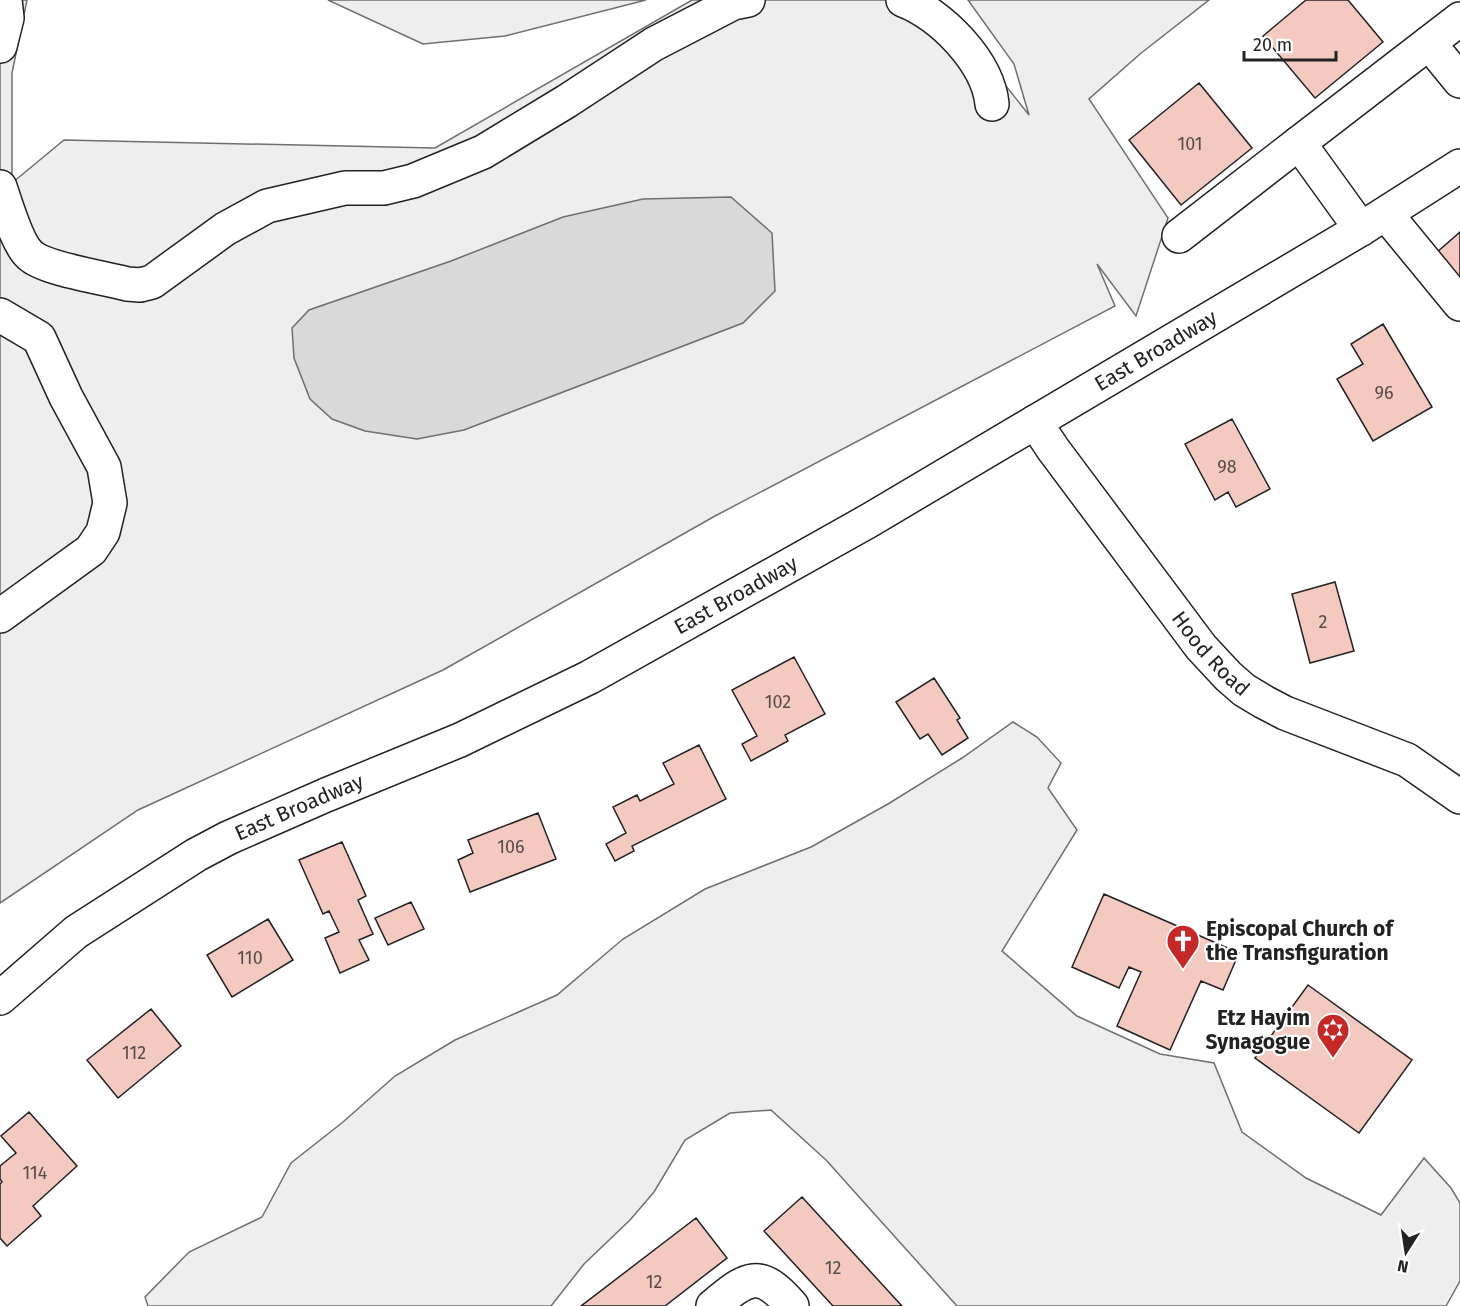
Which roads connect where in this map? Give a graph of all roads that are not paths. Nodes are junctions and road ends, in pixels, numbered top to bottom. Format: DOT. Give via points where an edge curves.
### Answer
graph roads {
  1 [pos="748,0"];
  2 [pos="903,0"];
  3 [pos="1460,19"];
  4 [pos="1430,43"];
  5 [pos="1460,81"];
  6 [pos="992,104"];
  7 [pos="1299,144"];
  8 [pos="1460,166"];
  9 [pos="0,187"];
  10 [pos="1374,222"];
  11 [pos="1179,236"];
  12 [pos="1460,304"];
  13 [pos="0,315"];
  14 [pos="1035,422"];
  15 [pos="0,616"];
  16 [pos="1460,796"];
  17 [pos="0,998"];
  18 [pos="713,1306"];
  19 [pos="792,1306"];
  1 -- 9 [label="main road" via="733,3 654,44 473,156 413,181 384,188 345,188 267,206 225,229 152,282 140,285 47,264 29,255"];
  2 -- 6 [label="main road" via="933,17 962,43 979,68"];
  3 -- 4 [label="main road"];
  4 -- 5 [label="main road"];
  4 -- 7 [label="main road"];
  7 -- 10 [label="main road"];
  7 -- 11 [label="main road"];
  8 -- 10 [label="main road, East Broadway"];
  10 -- 12 [label="main road"];
  10 -- 14 [label="main road, East Broadway"];
  13 -- 15 [label="main road" via="39,338 104,467 110,502 103,532 91,550"];
  14 -- 16 [label="main road, Hood Road" via="1201,647 1228,676 1244,690 1285,712 1407,760"];
  14 -- 17 [label="main road, East Broadway" via="590,677 460,741 326,795 196,855 76,932"];
  18 -- 19 [label="main road" via="749,1280 775,1288"];
}
